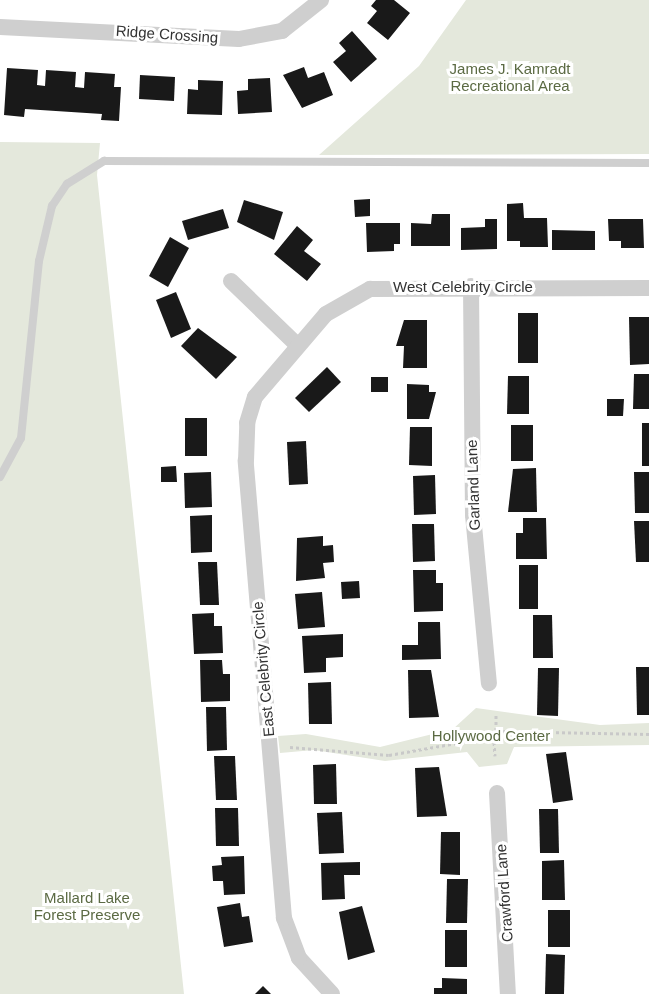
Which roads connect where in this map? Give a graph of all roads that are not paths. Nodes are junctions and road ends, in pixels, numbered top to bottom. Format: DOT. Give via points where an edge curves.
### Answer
graph roads {
  1 [pos="321,0"];
  2 [pos="0,27"];
  3 [pos="649,163"];
  4 [pos="231,281"];
  5 [pos="471,286"];
  6 [pos="649,288"];
  7 [pos="296,344"];
  8 [pos="0,477"];
  9 [pos="489,683"];
  10 [pos="497,793"];
  11 [pos="332,994"];
  12 [pos="508,994"];
  1 -- 2 [label="street, Ridge Crossing" via="282,31 239,39"];
  3 -- 8 [label="lane" via="95,165 67,183 52,206 39,261 21,438"];
  4 -- 7 [label="street"];
  5 -- 6 [label="street, West Celebrity Circle"];
  5 -- 7 [label="street, West Celebrity Circle" via="363,292 326,314"];
  5 -- 9 [label="street, Garland Lane" via="473,515"];
  7 -- 11 [label="street, East Celebrity Circle" via="255,397 247,423 246,461 284,918 299,958"];
  10 -- 12 [label="street, Crawford Lane"];
}
